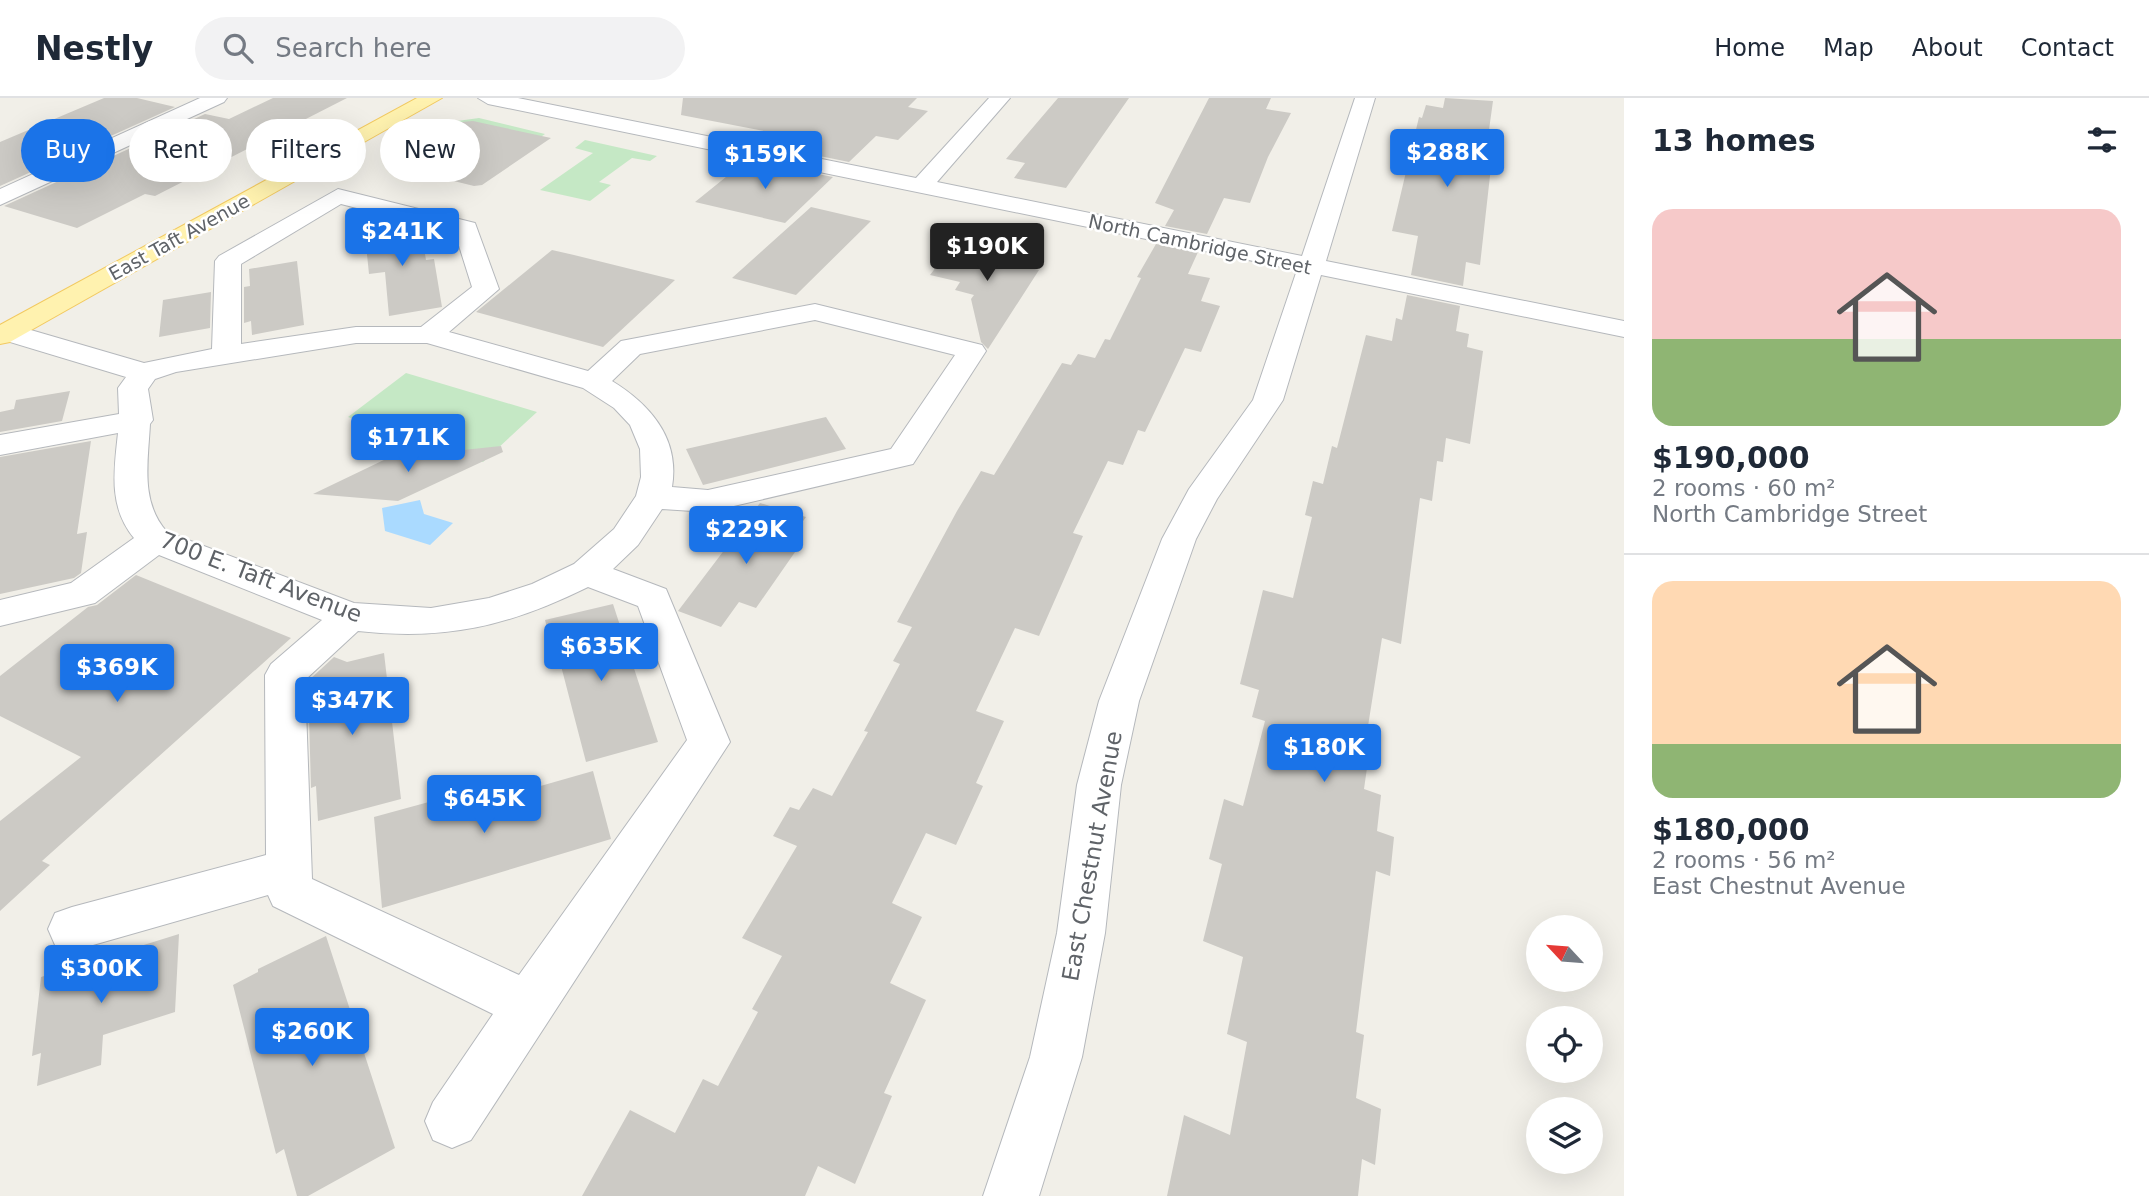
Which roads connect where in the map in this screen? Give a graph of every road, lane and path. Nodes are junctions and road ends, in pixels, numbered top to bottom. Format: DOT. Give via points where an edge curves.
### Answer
graph roads {
  1 [pos="217,98"];
  2 [pos="432,98"];
  3 [pos="488,98"];
  4 [pos="1000,98"];
  5 [pos="1364,98"];
  6 [pos="921,187"];
  7 [pos="0,198"];
  8 [pos="1311,267"];
  9 [pos="1624,329"];
  10 [pos="4,334"];
  11 [pos="428,335"];
  12 [pos="226,357"];
  13 [pos="145,373"];
  14 [pos="593,382"];
  15 [pos="136,419"];
  16 [pos="0,445"];
  17 [pos="653,497"];
  18 [pos="155,540"];
  19 [pos="587,573"];
  20 [pos="0,613"];
  21 [pos="350,615"];
  22 [pos="289,869"];
  23 [pos="72,929"];
  24 [pos="527,1004"];
  25 [pos="452,1121"];
  26 [pos="1011,1196"];
  1 -- 7 [label="street"];
  2 -- 10 [label="main road, East Taft Avenue"];
  3 -- 6 [label="street, North Cambridge Street"];
  4 -- 6 [label="street"];
  5 -- 8 [label="street, East Chestnut Avenue"];
  6 -- 8 [label="street, North Cambridge Street"];
  8 -- 9 [label="street, North Cambridge Street"];
  8 -- 26 [label="street, East Chestnut Avenue" via="1268,400 1201,497 1179,539 1119,701 1099,785 1082,933 1056,1057"];
  10 -- 13 [label="street"];
  11 -- 12 [label="street, 700 E. Taft Avenue" via="356,335"];
  11 -- 12 [label="street" via="486,289 466,228 338,196 228,261"];
  11 -- 14 [label="street, 700 E. Taft Avenue"];
  12 -- 13 [label="street, 700 E. Taft Avenue" via="171,364"];
  13 -- 15 [label="street, 700 E. Taft Avenue" via="133,388"];
  14 -- 17 [label="street, 700 E. Taft Avenue" via="625,402 644,422 656,449"];
  14 -- 17 [label="street" via="631,347 815,312 972,351 902,457 708,501"];
  15 -- 16 [label="street"];
  15 -- 18 [label="street, 700 E. Taft Avenue" via="131,496 139,521"];
  17 -- 19 [label="street, 700 E. Taft Avenue" via="626,537"];
  18 -- 20 [label="street" via="82,594"];
  18 -- 21 [label="street, 700 E. Taft Avenue"];
  19 -- 21 [label="street, 700 E. Taft Avenue" via="492,611 431,622"];
  19 -- 24 [label="street" via="653,598 709,743"];
  21 -- 22 [label="street" via="285,675"];
  22 -- 23 [label="street"];
  22 -- 24 [label="street" via="289,891"];
  24 -- 25 [label="street"];
}
